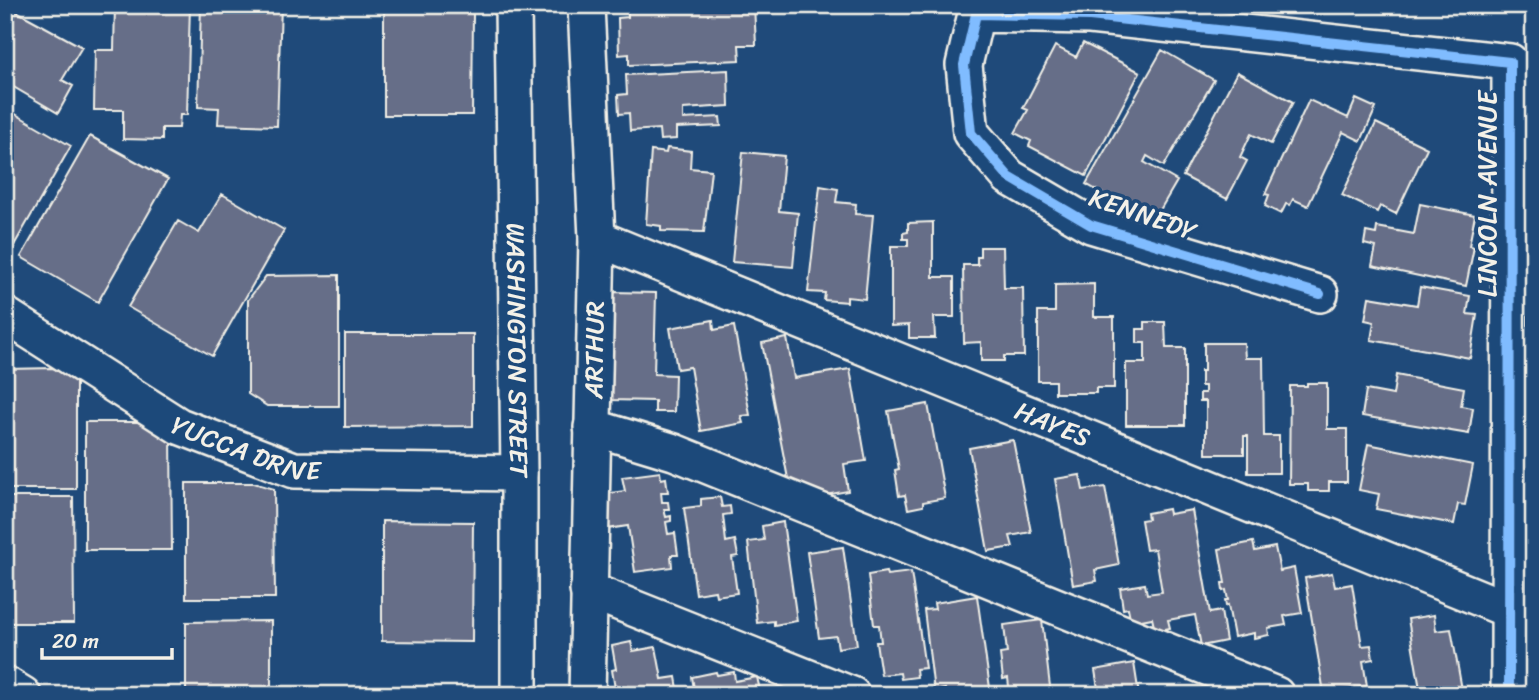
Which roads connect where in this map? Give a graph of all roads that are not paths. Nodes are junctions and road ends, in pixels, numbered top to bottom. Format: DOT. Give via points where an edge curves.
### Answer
graph roads {
  1 [pos="513,5"];
  2 [pos="586,6"];
  3 [pos="976,15"];
  4 [pos="597,238"];
  5 [pos="1320,294"];
  6 [pos="5,315"];
  7 [pos="592,427"];
  8 [pos="519,473"];
  9 [pos="588,590"];
  10 [pos="1509,610"];
  11 [pos="5,684"];
  12 [pos="23,695"];
  13 [pos="519,695"];
  14 [pos="587,695"];
  15 [pos="852,695"];
  16 [pos="1276,695"];
  17 [pos="1509,695"];
  1 -- 8 [label="street, WASHINGTON STREET"];
  2 -- 4 [label="street, ARTHUR"];
  3 -- 5 [label="street, KENNEDY" via="964,65 971,133 1009,177 1091,225"];
  3 -- 10 [label="street, LINCOLN AVENUE" via="1090,16 1510,62"];
  4 -- 7 [label="street, ARTHUR"];
  4 -- 10 [label="street, HAYES"];
  6 -- 8 [label="street, YUCCA DRIVE" via="178,426 294,470"];
  7 -- 9 [label="street, ARTHUR"];
  7 -- 16 [label="street" via="674,452"];
  8 -- 13 [label="street, WASHINGTON STREET"];
  9 -- 14 [label="street, ARTHUR"];
  9 -- 15 [label="street"];
  10 -- 17 [label="street, LINCOLN AVENUE"];
  11 -- 12 [label="street"];
}
